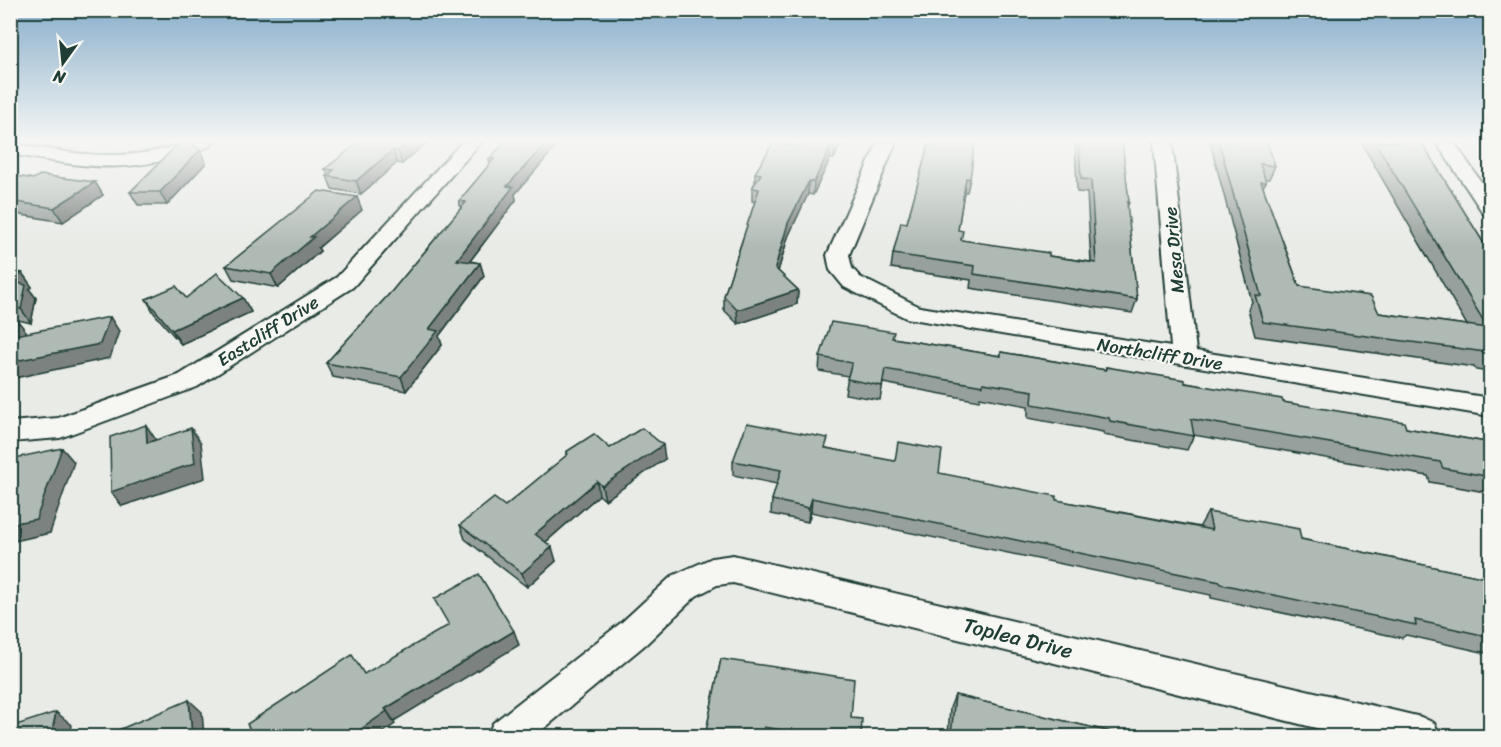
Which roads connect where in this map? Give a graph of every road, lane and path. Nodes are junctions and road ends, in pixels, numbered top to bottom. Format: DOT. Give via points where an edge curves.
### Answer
graph roads {
  1 [pos="440,177"];
  2 [pos="872,177"];
  3 [pos="1166,177"];
  4 [pos="1469,177"];
  5 [pos="1491,209"];
  6 [pos="1184,358"];
  7 [pos="1491,407"];
  8 [pos="10,432"];
  9 [pos="506,736"];
  10 [pos="1421,736"];
  1 -- 8 [label="street, Eastcliff Drive" via="345,282 188,381 60,428"];
  2 -- 6 [label="street, Northcliff Drive" via="838,255 842,270 852,282 914,313"];
  3 -- 6 [label="street, Mesa Drive"];
  4 -- 5 [label="street"];
  6 -- 7 [label="street, Northcliff Drive"];
  9 -- 10 [label="street, Toplea Drive" via="634,633 684,586 712,572 733,569"];
}
